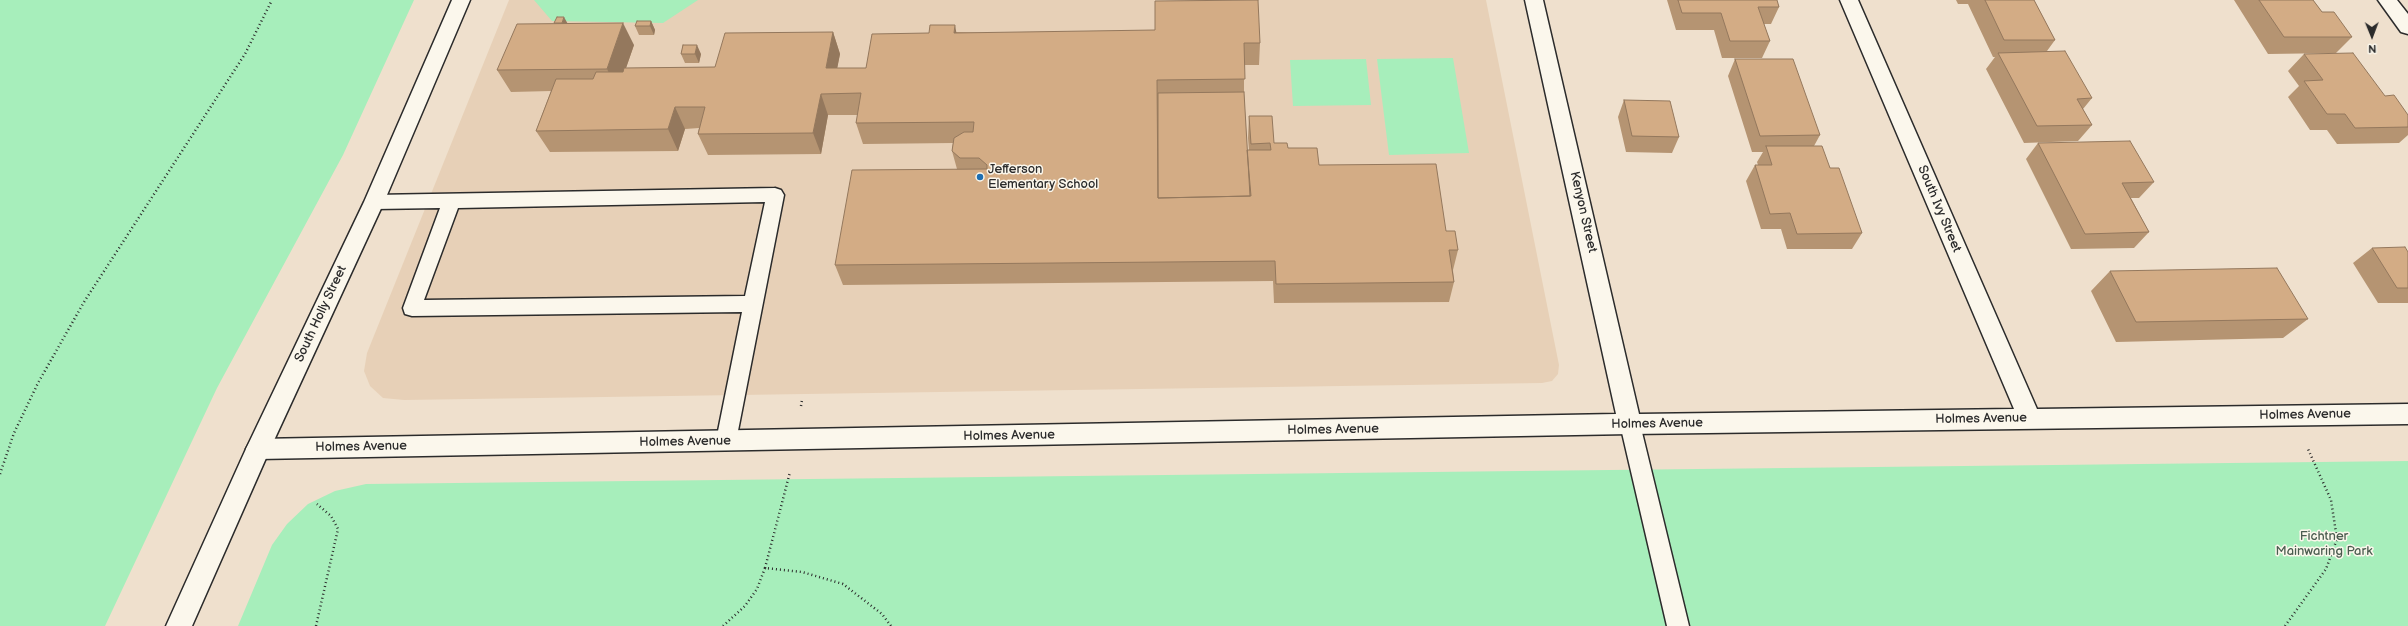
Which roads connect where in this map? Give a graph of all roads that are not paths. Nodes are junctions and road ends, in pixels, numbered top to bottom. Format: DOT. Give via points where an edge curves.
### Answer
graph roads {
  1 [pos="461,0"];
  2 [pos="1534,0"];
  3 [pos="1849,0"];
  4 [pos="2388,0"];
  5 [pos="2408,27"];
  6 [pos="452,200"];
  7 [pos="374,202"];
  8 [pos="753,304"];
  9 [pos="2408,414"];
  10 [pos="2030,419"];
  11 [pos="1630,424"];
  12 [pos="726,441"];
  13 [pos="258,449"];
  14 [pos="179,626"];
  15 [pos="1678,626"];
  1 -- 7 [label="street, South Holly Street"];
  2 -- 11 [label="street, Kenyon Street"];
  3 -- 10 [label="street, South Ivy Street"];
  4 -- 5 [label="street"];
  6 -- 7 [label="lane"];
  6 -- 8 [label="lane" via="775,195"];
  6 -- 8 [label="lane" via="412,308"];
  7 -- 13 [label="street, South Holly Street"];
  8 -- 12 [label="lane"];
  9 -- 10 [label="street, Holmes Avenue"];
  10 -- 11 [label="street, Holmes Avenue"];
  11 -- 12 [label="street, Holmes Avenue"];
  11 -- 15 [label="lane"];
  12 -- 13 [label="street, Holmes Avenue"];
  13 -- 14 [label="street, South Holly Street"];
}
